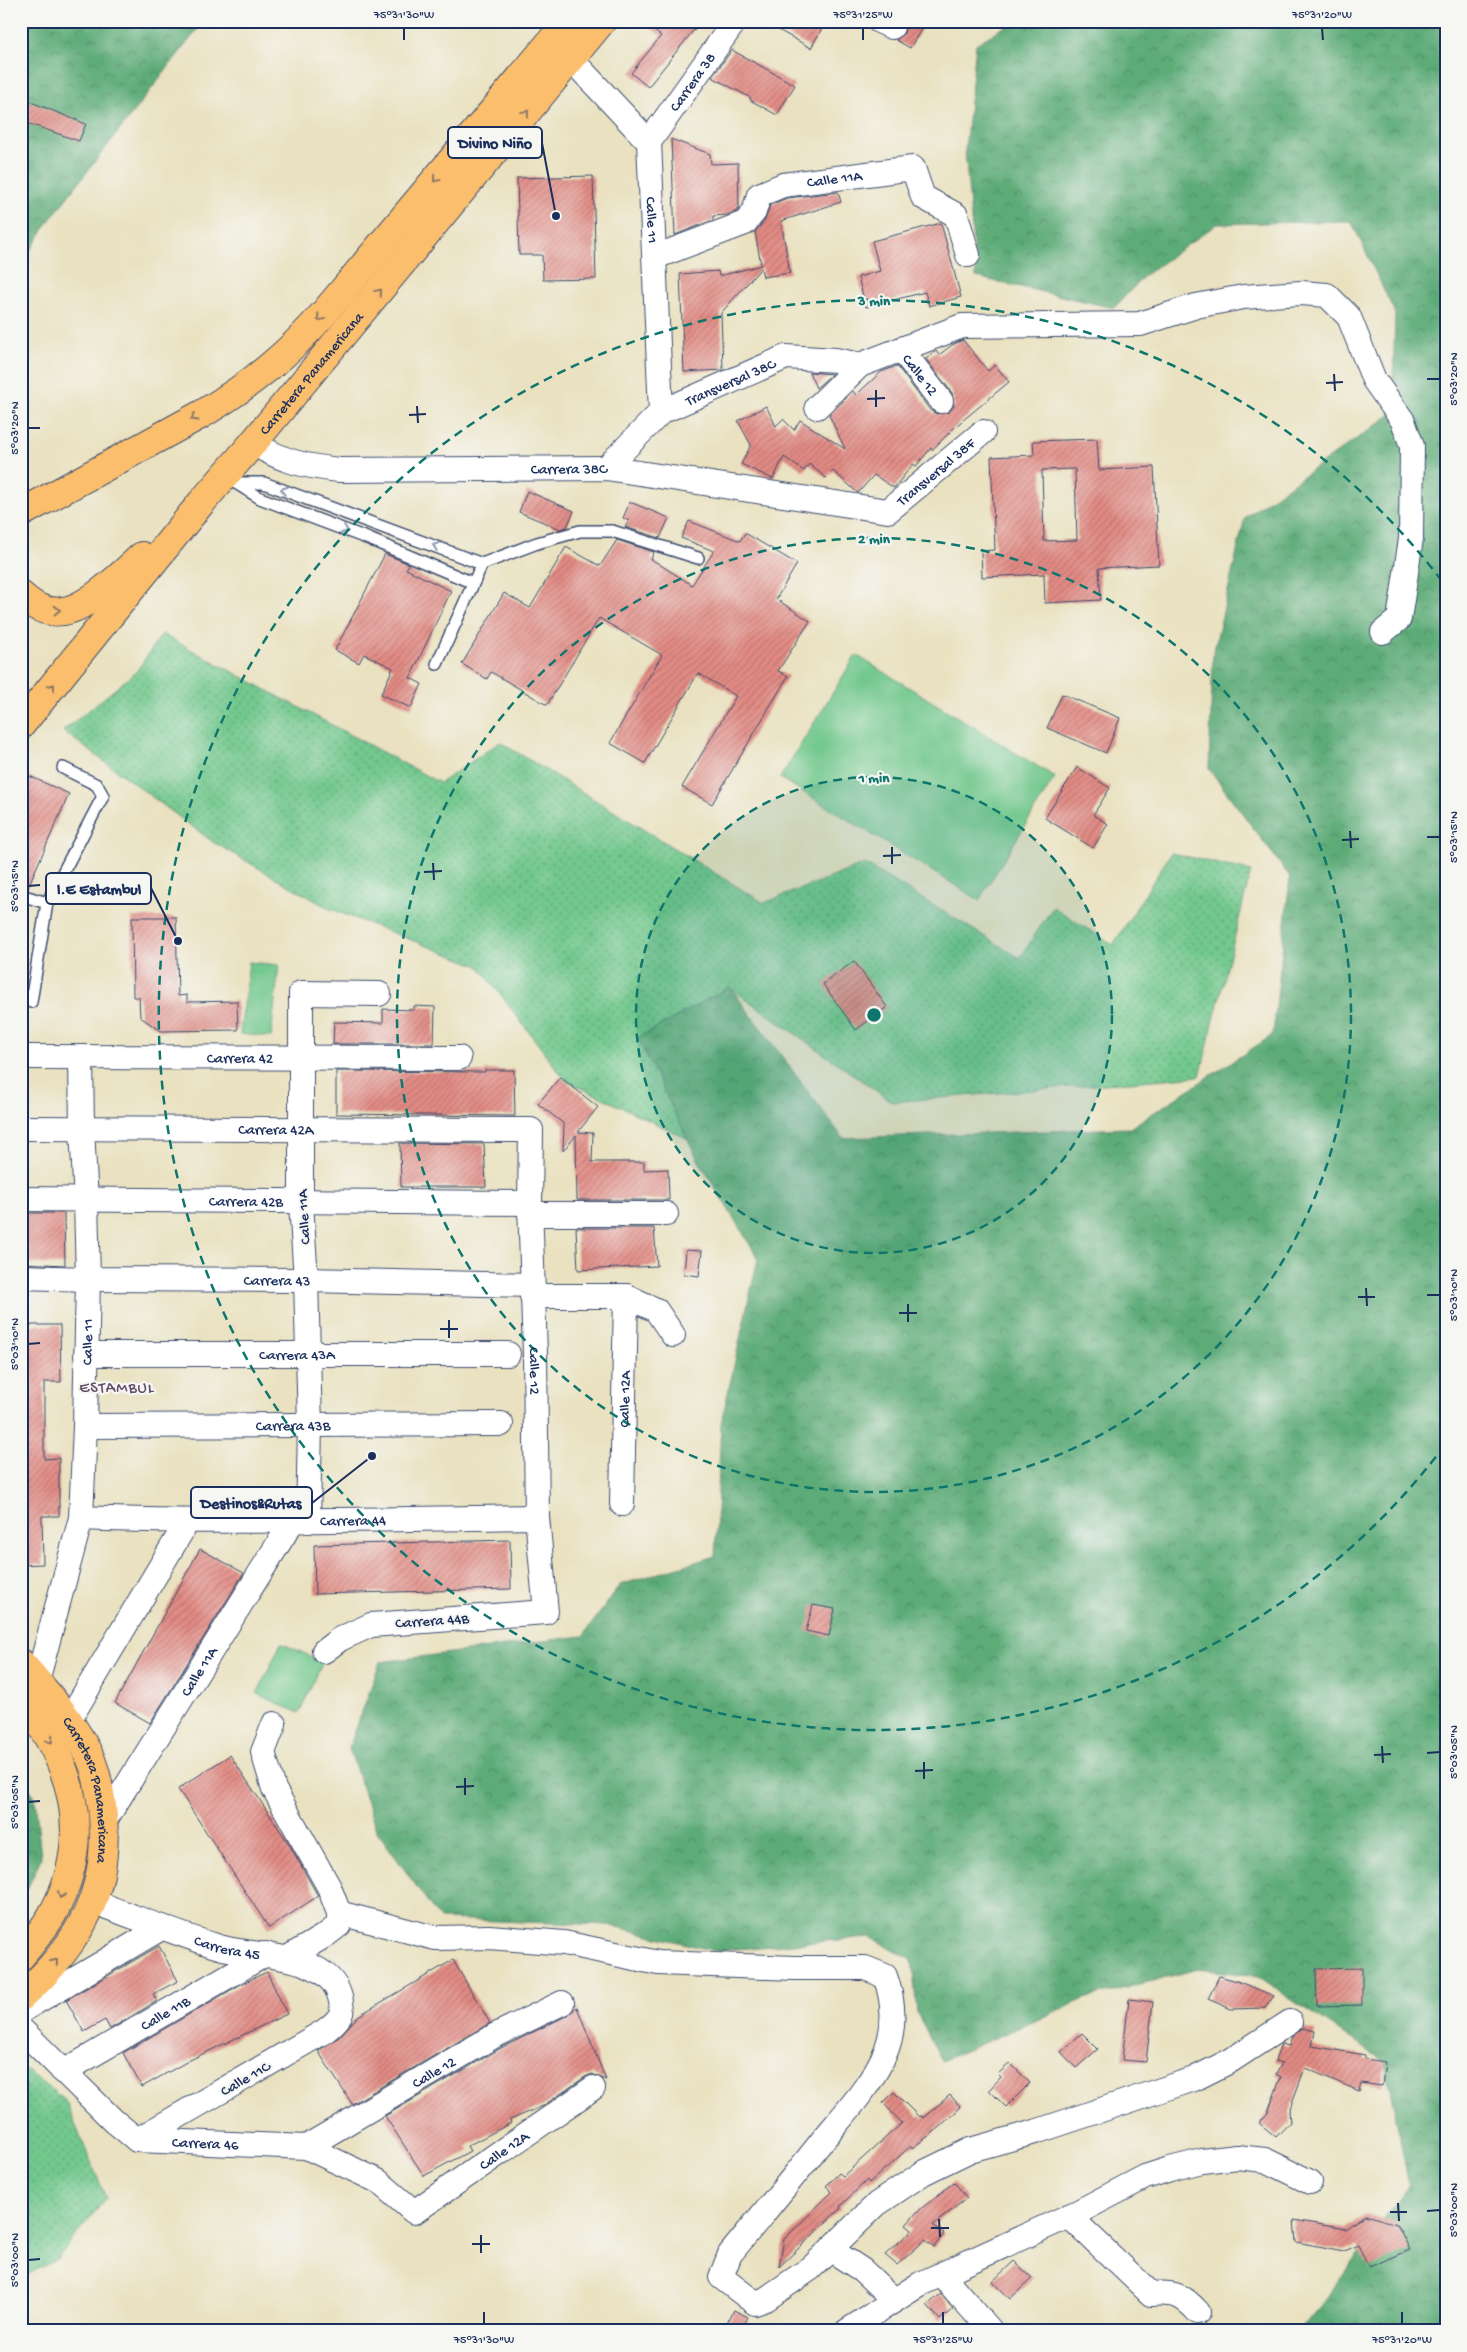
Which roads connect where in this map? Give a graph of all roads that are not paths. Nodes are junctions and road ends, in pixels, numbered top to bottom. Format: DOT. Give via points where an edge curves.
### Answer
graph roads {
  1 [pos="568,21"];
  2 [pos="602,21"];
  3 [pos="735,21"];
  4 [pos="571,59"];
  5 [pos="649,142"];
  6 [pos="968,255"];
  7 [pos="655,257"];
  8 [pos="901,349"];
  9 [pos="860,365"];
  10 [pos="940,401"];
  11 [pos="817,407"];
  12 [pos="661,412"];
  13 [pos="983,432"];
  14 [pos="253,443"];
  15 [pos="606,468"];
  16 [pos="86,478"];
  17 [pos="229,481"];
  18 [pos="202,503"];
  19 [pos="888,511"];
  20 [pos="21,514"];
  21 [pos="21,534"];
  22 [pos="698,558"];
  23 [pos="482,564"];
  24 [pos="473,583"];
  25 [pos="21,595"];
  26 [pos="1383,632"];
  27 [pos="436,664"];
  28 [pos="21,725"];
  29 [pos="63,768"];
  30 [pos="21,895"];
  31 [pos="47,903"];
  32 [pos="379,994"];
  33 [pos="31,1002"];
  34 [pos="301,1056"];
  35 [pos="21,1057"];
  36 [pos="81,1057"];
  37 [pos="459,1058"];
  38 [pos="21,1128"];
  39 [pos="82,1130"];
  40 [pos="300,1130"];
  41 [pos="531,1130"];
  42 [pos="21,1199"];
  43 [pos="86,1201"];
  44 [pos="301,1203"];
  45 [pos="530,1208"];
  46 [pos="666,1214"];
  47 [pos="21,1277"];
  48 [pos="88,1279"];
  49 [pos="306,1280"];
  50 [pos="532,1291"];
  51 [pos="626,1296"];
  52 [pos="673,1335"];
  53 [pos="86,1354"];
  54 [pos="508,1354"];
  55 [pos="308,1355"];
  56 [pos="501,1424"];
  57 [pos="85,1426"];
  58 [pos="310,1426"];
  59 [pos="622,1504"];
  60 [pos="537,1516"];
  61 [pos="81,1518"];
  62 [pos="300,1521"];
  63 [pos="187,1522"];
  64 [pos="546,1612"];
  65 [pos="324,1651"];
  66 [pos="26,1682"];
  67 [pos="69,1720"];
  68 [pos="274,1724"];
  69 [pos="104,1822"];
  70 [pos="94,1902"];
  71 [pos="339,1912"];
  72 [pos="163,1927"];
  73 [pos="21,1956"];
  74 [pos="277,1956"];
  75 [pos="21,1997"];
  76 [pos="562,2003"];
  77 [pos="343,2008"];
  78 [pos="21,2011"];
  79 [pos="1290,2022"];
  80 [pos="21,2029"];
  81 [pos="63,2072"];
  82 [pos="593,2088"];
  83 [pos="137,2140"];
  84 [pos="306,2148"];
  85 [pos="1310,2182"];
  86 [pos="414,2212"];
  87 [pos="1069,2216"];
  88 [pos="832,2250"];
  89 [pos="942,2275"];
  90 [pos="894,2300"];
  91 [pos="1198,2312"];
  92 [pos="980,2327"];
  93 [pos="847,2331"];
  1 -- 16 [label="highway, Carretera Panamericana, one-way" via="325,312 283,357 221,402"];
  2 -- 4 [label="highway, Carretera Panamericana"];
  3 -- 5 [label="street, Carrera 38"];
  4 -- 5 [label="street"];
  14 -- 4 [label="highway, Carretera Panamericana, one-way"];
  5 -- 7 [label="street, Calle 11"];
  6 -- 7 [label="street, Calle 11A" via="956,215 923,197 912,168 783,185 759,195 754,212 745,223"];
  7 -- 12 [label="street, Calle 11"];
  8 -- 9 [label="street"];
  8 -- 10 [label="street, Calle 12"];
  8 -- 26 [label="street" via="962,326 1140,324 1196,306 1243,297 1301,293 1327,295 1349,317 1374,380 1403,421 1412,446 1411,538 1399,619"];
  9 -- 11 [label="street"];
  9 -- 12 [label="street, Transversal 38C" via="786,357"];
  12 -- 15 [label="street, Transversal 38C"];
  13 -- 19 [label="street, Transversal 38F"];
  14 -- 15 [label="street, Carrera 38C" via="274,456 304,466 339,470"];
  14 -- 17 [label="highway, Carretera Panamericana"];
  15 -- 19 [label="street, Carrera 38C"];
  16 -- 20 [label="highway, Carretera Panamericana"];
  16 -- 21 [label="highway" via="51,504"];
  17 -- 18 [label="highway, Carretera Panamericana"];
  23 -- 17 [label="lane, one-way" via="264,483"];
  17 -- 24 [label="lane, one-way" via="260,498 369,538"];
  25 -- 18 [label="highway, one-way" via="32,605 45,610 63,611 79,605 127,569"];
  28 -- 18 [label="highway, Carretera Panamericana, one-way"];
  22 -- 23 [label="lane" via="612,531 580,532 538,542"];
  23 -- 24 [label="lane"];
  24 -- 27 [label="lane"];
  29 -- 31 [label="lane" via="97,785 103,796"];
  30 -- 31 [label="lane"];
  31 -- 33 [label="lane"];
  32 -- 34 [label="street, Calle 11A" via="301,993"];
  34 -- 36 [label="street, Carrera 42"];
  34 -- 37 [label="street, Carrera 42"];
  34 -- 40 [label="street, Calle 11A"];
  35 -- 36 [label="street, Carrera 42"];
  36 -- 39 [label="street, Calle 11"];
  38 -- 39 [label="street, Carrera 42A"];
  39 -- 40 [label="street, Carrera 42A"];
  39 -- 43 [label="street, Calle 11"];
  40 -- 41 [label="street, Carrera 42A"];
  40 -- 44 [label="street, Calle 11A"];
  41 -- 45 [label="street, Calle 12"];
  42 -- 43 [label="street, Carrera 42B"];
  43 -- 44 [label="street, Carrera 42B"];
  43 -- 48 [label="street, Calle 11"];
  44 -- 45 [label="street, Carrera 42B"];
  44 -- 49 [label="street, Calle 11A"];
  45 -- 46 [label="street, Carrera 42B"];
  45 -- 50 [label="street, Calle 12"];
  47 -- 48 [label="street, Carrera 43"];
  48 -- 49 [label="street, Carrera 43"];
  48 -- 53 [label="street, Calle 11"];
  49 -- 50 [label="street, Carrera 43"];
  49 -- 55 [label="street, Calle 11A"];
  50 -- 51 [label="street, Carrera 43"];
  50 -- 60 [label="street, Calle 12"];
  51 -- 52 [label="street" via="656,1310"];
  51 -- 59 [label="street, Calle 12A"];
  53 -- 55 [label="street, Carrera 43A"];
  53 -- 57 [label="street, Calle 11"];
  54 -- 55 [label="street, Carrera 43A"];
  55 -- 58 [label="street, Calle 11A"];
  56 -- 58 [label="street, Carrera 43B"];
  57 -- 58 [label="street, Carrera 43B"];
  57 -- 61 [label="street, Calle 11"];
  58 -- 62 [label="street, Calle 11A"];
  60 -- 62 [label="street, Carrera 44"];
  60 -- 64 [label="street, Calle 12"];
  61 -- 63 [label="street, Carrera 44"];
  61 -- 66 [label="street, Calle 11"];
  62 -- 63 [label="street, Carrera 44"];
  62 -- 69 [label="street, Calle 11A"];
  63 -- 67 [label="street"];
  64 -- 65 [label="street, Carrera 44B" via="371,1625 340,1638"];
  66 -- 67 [label="highway, Carretera Panamericana"];
  66 -- 73 [label="highway, Carretera Panamericana, one-way" via="68,1776 74,1808 75,1850 67,1881 53,1913"];
  67 -- 69 [label="highway, Carretera Panamericana" via="88,1753 96,1776"];
  68 -- 71 [label="street" via="263,1752 274,1789 330,1887"];
  69 -- 70 [label="highway, Carretera Panamericana" via="102,1868"];
  70 -- 72 [label="street, Carrera 45"];
  75 -- 70 [label="highway, Carretera Panamericana, one-way" via="36,1984 70,1942"];
  71 -- 74 [label="street, Calle 11B" via="339,1925 326,1935"];
  71 -- 88 [label="street" via="435,1938 489,1937 564,1943 658,1963 865,1968 885,1976 893,2002 892,2029 886,2050 868,2085 730,2254 721,2277 755,2303 766,2299"];
  72 -- 74 [label="street, Carrera 45" via="218,1947"];
  72 -- 78 [label="street"];
  74 -- 77 [label="street, Carrera 45" via="325,1974 338,1991"];
  74 -- 81 [label="street, Calle 11B"];
  76 -- 84 [label="street, Calle 12" via="494,2036"];
  77 -- 83 [label="street, Calle 11C" via="341,2017 325,2031"];
  79 -- 88 [label="street" via="1230,2061 1194,2079 962,2154 923,2173 878,2204"];
  80 -- 81 [label="street"];
  81 -- 83 [label="street"];
  82 -- 86 [label="street, Calle 12A"];
  83 -- 84 [label="street, Carrera 46"];
  84 -- 86 [label="street, Carrera 46" via="378,2181"];
  85 -- 87 [label="street" via="1265,2160 1237,2157 1202,2161 1145,2177"];
  87 -- 89 [label="street"];
  87 -- 91 [label="street" via="1151,2294 1167,2292 1187,2299"];
  88 -- 90 [label="street" via="862,2270"];
  89 -- 90 [label="street"];
  89 -- 92 [label="street"];
  90 -- 93 [label="street"];
}
